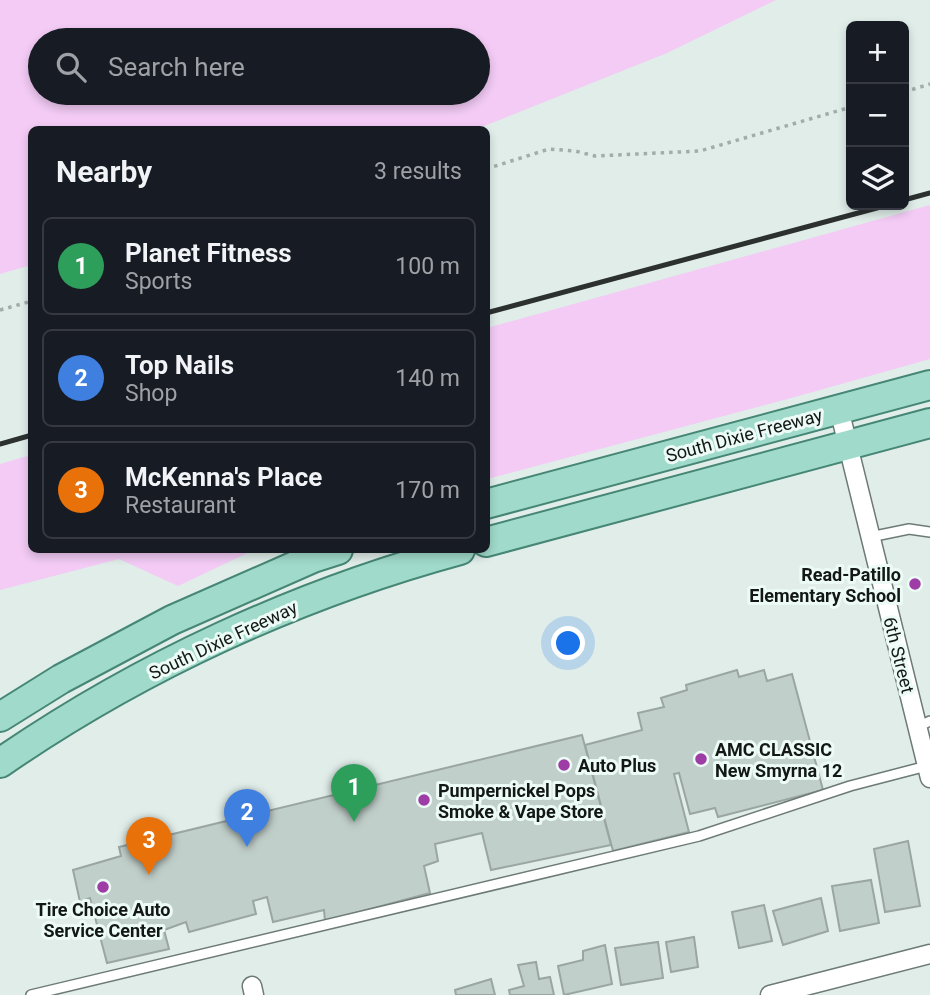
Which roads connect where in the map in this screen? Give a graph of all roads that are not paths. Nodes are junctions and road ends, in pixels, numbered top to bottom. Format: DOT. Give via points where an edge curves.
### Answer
graph roads {
  1 [pos="930,385"];
  2 [pos="839,409"];
  3 [pos="930,423"];
  4 [pos="848,445"];
  5 [pos="500,519"];
  6 [pos="930,532"];
  7 [pos="870,537"];
  8 [pos="329,553"];
  9 [pos="450,553"];
  10 [pos="178,638"];
  11 [pos="0,717"];
  12 [pos="924,724"];
  13 [pos="0,763"];
  14 [pos="929,770"];
  15 [pos="930,954"];
  16 [pos="32,995"];
  17 [pos="770,995"];
  1 -- 2 [label="main road, South Dixie Freeway"];
  2 -- 4 [label="street, 6th Street"];
  2 -- 5 [label="main road, South Dixie Freeway"];
  3 -- 4 [label="main road, South Dixie Freeway"];
  4 -- 5 [label="main road, South Dixie Freeway"];
  4 -- 7 [label="street, 6th Street"];
  6 -- 7 [label="lane" via="909,529"];
  7 -- 12 [label="street, 6th Street"];
  8 -- 10 [label="main road, South Dixie Freeway"];
  9 -- 10 [label="main road, South Dixie Freeway" via="254,623"];
  10 -- 11 [label="main road, South Dixie Freeway" via="104,655"];
  10 -- 13 [label="main road, South Dixie Freeway"];
  12 -- 14 [label="street, 6th Street"];
  14 -- 16 [label="lane" via="850,786 699,836"];
  15 -- 17 [label="street"];
}
